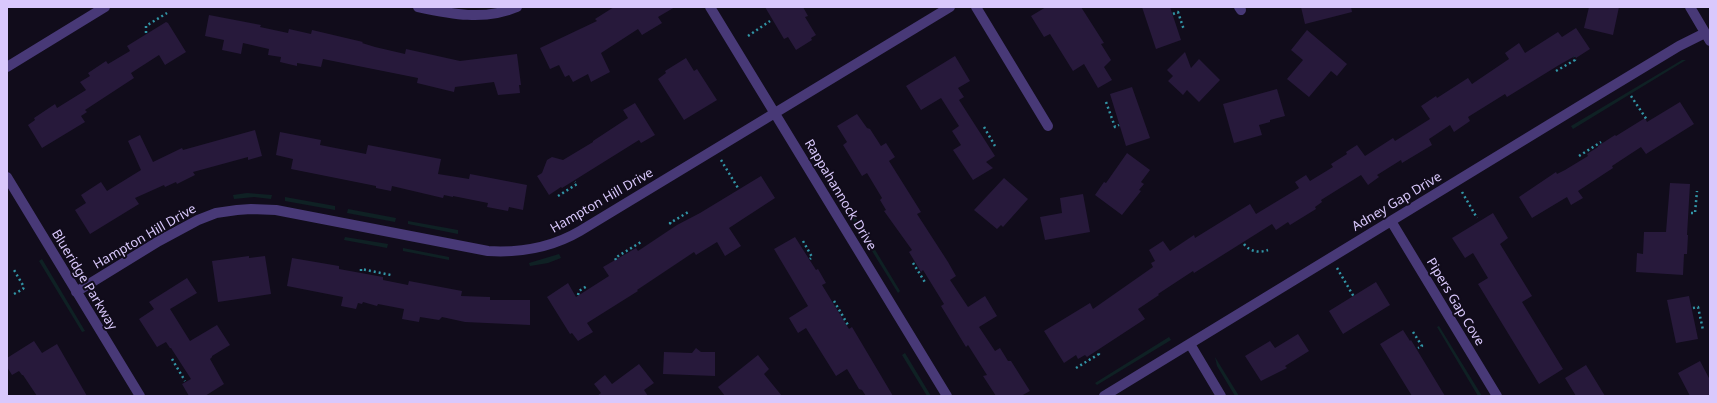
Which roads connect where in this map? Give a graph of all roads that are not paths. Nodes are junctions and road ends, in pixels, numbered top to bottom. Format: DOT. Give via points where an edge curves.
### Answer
graph roads {
  1 [pos="105,7"];
  2 [pos="418,7"];
  3 [pos="517,7"];
  4 [pos="710,7"];
  5 [pos="950,7"];
  6 [pos="976,7"];
  7 [pos="1690,7"];
  8 [pos="1708,37"];
  9 [pos="7,67"];
  10 [pos="774,112"];
  11 [pos="1048,126"];
  12 [pos="7,177"];
  13 [pos="1391,221"];
  14 [pos="76,292"];
  15 [pos="1190,344"];
  16 [pos="140,396"];
  17 [pos="947,396"];
  18 [pos="1104,396"];
  19 [pos="1221,396"];
  20 [pos="1497,396"];
  1 -- 9 [label="street"];
  2 -- 3 [label="street" via="467,16 493,14"];
  4 -- 10 [label="street, Rappahannock Drive"];
  5 -- 10 [label="street, Hampton Hill Drive"];
  6 -- 11 [label="street"];
  7 -- 8 [label="street"];
  8 -- 13 [label="street, Adney Gap Drive" via="1612,87"];
  10 -- 14 [label="street, Hampton Hill Drive" via="580,231 545,247 488,252 276,210 247,209 216,213 198,220"];
  10 -- 17 [label="street, Rappahannock Drive"];
  12 -- 14 [label="street, Blueridge Parkway"];
  13 -- 15 [label="street, Adney Gap Drive"];
  13 -- 20 [label="street, Pipers Gap Cove"];
  14 -- 16 [label="street, Blueridge Parkway"];
  15 -- 18 [label="street, Adney Gap Drive"];
  15 -- 19 [label="street"];
}
